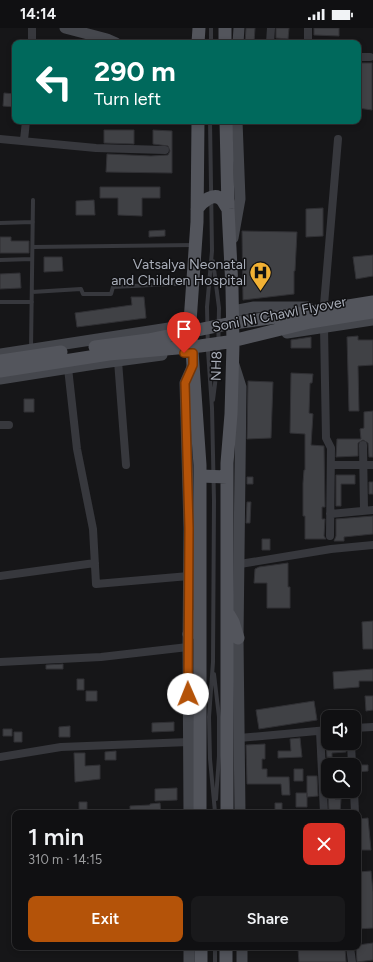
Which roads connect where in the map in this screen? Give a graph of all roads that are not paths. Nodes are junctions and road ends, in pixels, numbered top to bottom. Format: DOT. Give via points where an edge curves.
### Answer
graph roads {
  1 [pos="32,28"];
  2 [pos="65,28"];
  3 [pos="199,28"];
  4 [pos="211,28"];
  5 [pos="225,28"];
  6 [pos="239,28"];
  7 [pos="271,28"];
  8 [pos="308,28"];
  9 [pos="32,40"];
  10 [pos="109,40"];
  11 [pos="198,40"];
  12 [pos="211,40"];
  13 [pos="225,40"];
  14 [pos="238,40"];
  15 [pos="270,40"];
  16 [pos="308,40"];
  17 [pos="361,57"];
  18 [pos="370,57"];
  19 [pos="26,124"];
  20 [pos="198,124"];
  21 [pos="210,124"];
  22 [pos="226,124"];
  23 [pos="237,124"];
  24 [pos="0,139"];
  25 [pos="338,139"];
  26 [pos="24,140"];
  27 [pos="165,150"];
  28 [pos="211,197"];
  29 [pos="33,200"];
  30 [pos="197,209"];
  31 [pos="228,209"];
  32 [pos="33,222"];
  33 [pos="0,223"];
  34 [pos="195,245"];
  35 [pos="32,247"];
  36 [pos="212,251"];
  37 [pos="230,252"];
  38 [pos="32,259"];
  39 [pos="0,260"];
  40 [pos="192,287"];
  41 [pos="32,292"];
  42 [pos="373,296"];
  43 [pos="0,302"];
  44 [pos="32,302"];
  45 [pos="373,302"];
  46 [pos="324,305"];
  47 [pos="233,311"];
  48 [pos="373,312"];
  49 [pos="373,320"];
  50 [pos="190,322"];
  51 [pos="324,327"];
  52 [pos="233,345"];
  53 [pos="31,349"];
  54 [pos="0,354"];
  55 [pos="193,359"];
  56 [pos="0,361"];
  57 [pos="118,361"];
  58 [pos="232,361"];
  59 [pos="68,368"];
  60 [pos="0,371"];
  61 [pos="0,379"];
  62 [pos="212,408"];
  63 [pos="0,425"];
  64 [pos="9,426"];
  65 [pos="363,445"];
  66 [pos="126,465"];
  67 [pos="331,465"];
  68 [pos="363,465"];
  69 [pos="373,465"];
  70 [pos="200,476"];
  71 [pos="214,476"];
  72 [pos="227,477"];
  73 [pos="369,510"];
  74 [pos="330,514"];
  75 [pos="330,536"];
  76 [pos="373,546"];
  77 [pos="95,562"];
  78 [pos="240,564"];
  79 [pos="0,576"];
  80 [pos="189,576"];
  81 [pos="233,588"];
  82 [pos="200,609"];
  83 [pos="227,612"];
  84 [pos="238,638"];
  85 [pos="188,640"];
  86 [pos="0,662"];
  87 [pos="213,662"];
  88 [pos="373,727"];
  89 [pos="361,728"];
  90 [pos="321,731"];
  91 [pos="239,738"];
  92 [pos="189,742"];
  93 [pos="324,750"];
  94 [pos="0,757"];
  95 [pos="354,798"];
  96 [pos="189,810"];
  97 [pos="200,810"];
  98 [pos="218,810"];
  99 [pos="219,810"];
  100 [pos="219,810"];
  101 [pos="240,810"];
  102 [pos="324,810"];
  103 [pos="355,810"];
  104 [pos="189,950"];
  105 [pos="201,950"];
  106 [pos="215,950"];
  107 [pos="226,950"];
  108 [pos="242,950"];
  109 [pos="350,950"];
  110 [pos="189,962"];
  111 [pos="201,962"];
  112 [pos="215,962"];
  113 [pos="226,962"];
  114 [pos="242,962"];
  115 [pos="352,962"];
  1 -- 9 [label="street"];
  2 -- 10 [label="street"];
  3 -- 11 [label="main road"];
  4 -- 12 [label="lane"];
  5 -- 13 [label="main road"];
  6 -- 14 [label="street"];
  7 -- 15 [label="street"];
  8 -- 16 [label="street"];
  17 -- 18 [label="street"];
  19 -- 26 [label="street"];
  20 -- 30 [label="main road"];
  21 -- 28 [label="lane"];
  22 -- 31 [label="main road, NH8"];
  23 -- 37 [label="street" via="240,199"];
  24 -- 26 [label="street"];
  25 -- 46 [label="street"];
  26 -- 27 [label="street" via="96,148"];
  28 -- 30 [label="main road" via="203,201"];
  28 -- 31 [label="main road" via="222,200"];
  28 -- 36 [label="lane"];
  29 -- 32 [label="lane"];
  30 -- 34 [label="main road"];
  31 -- 37 [label="main road, NH8"];
  32 -- 33 [label="lane"];
  32 -- 35 [label="lane"];
  34 -- 35 [label="lane"];
  34 -- 40 [label="main road"];
  35 -- 38 [label="lane"];
  36 -- 62 [label="lane" via="207,307"];
  36 -- 62 [label="lane" via="219,308 218,360"];
  37 -- 47 [label="main road, NH8"];
  38 -- 39 [label="lane"];
  38 -- 41 [label="lane"];
  40 -- 41 [label="lane" via="113,287 110,294 83,294 81,289"];
  40 -- 50 [label="main road"];
  41 -- 44 [label="lane"];
  42 -- 46 [label="street"];
  43 -- 44 [label="lane"];
  44 -- 53 [label="lane"];
  45 -- 56 [label="main road, Soni Ni Chawl Flyover" via="227,324 148,340"];
  46 -- 47 [label="street" via="303,308 254,307"];
  47 -- 52 [label="main road, NH8"];
  48 -- 60 [label="main road, Soni Ni Chawl Flyover" via="310,322 214,344 109,354"];
  49 -- 51 [label="street"];
  50 -- 53 [label="street" via="169,328"];
  50 -- 55 [label="main road"];
  51 -- 52 [label="street"];
  51 -- 67 [label="street" via="326,438 331,448"];
  52 -- 58 [label="main road, NH8"];
  53 -- 54 [label="street"];
  55 -- 57 [label="street" via="175,354"];
  55 -- 70 [label="main road"];
  55 -- 80 [label="street" via="185,383"];
  57 -- 59 [label="street"];
  57 -- 66 [label="street"];
  58 -- 72 [label="main road, NH8"];
  58 -- 78 [label="street" via="241,387"];
  59 -- 61 [label="street"];
  59 -- 77 [label="street" via="77,449 93,529"];
  62 -- 71 [label="lane"];
  63 -- 64 [label="street"];
  65 -- 68 [label="street"];
  67 -- 68 [label="street"];
  67 -- 74 [label="street"];
  68 -- 69 [label="street"];
  68 -- 73 [label="street"];
  70 -- 71 [label="main road"];
  70 -- 82 [label="main road"];
  71 -- 72 [label="main road"];
  71 -- 87 [label="lane"];
  72 -- 81 [label="main road, NH8"];
  73 -- 74 [label="street"];
  74 -- 75 [label="street"];
  76 -- 78 [label="street" via="331,549"];
  77 -- 79 [label="street"];
  77 -- 80 [label="street" via="96,584"];
  78 -- 81 [label="street"];
  80 -- 85 [label="street"];
  81 -- 83 [label="main road, NH8"];
  81 -- 84 [label="street"];
  82 -- 85 [label="main road"];
  82 -- 97 [label="main road"];
  83 -- 84 [label="main road" via="234,622"];
  83 -- 100 [label="main road, NH8"];
  84 -- 91 [label="street"];
  85 -- 86 [label="street" via="102,657"];
  85 -- 92 [label="street"];
  87 -- 98 [label="lane" via="209,717 210,759"];
  87 -- 99 [label="lane" via="219,717"];
  88 -- 89 [label="street"];
  90 -- 91 [label="street"];
  91 -- 101 [label="street"];
  92 -- 94 [label="street" via="61,747"];
  92 -- 96 [label="street"];
  93 -- 102 [label="street"];
  95 -- 103 [label="street"];
  104 -- 110 [label="street"];
  105 -- 111 [label="main road"];
  106 -- 112 [label="lane"];
  107 -- 113 [label="main road"];
  108 -- 114 [label="street"];
  109 -- 115 [label="street"];
}
